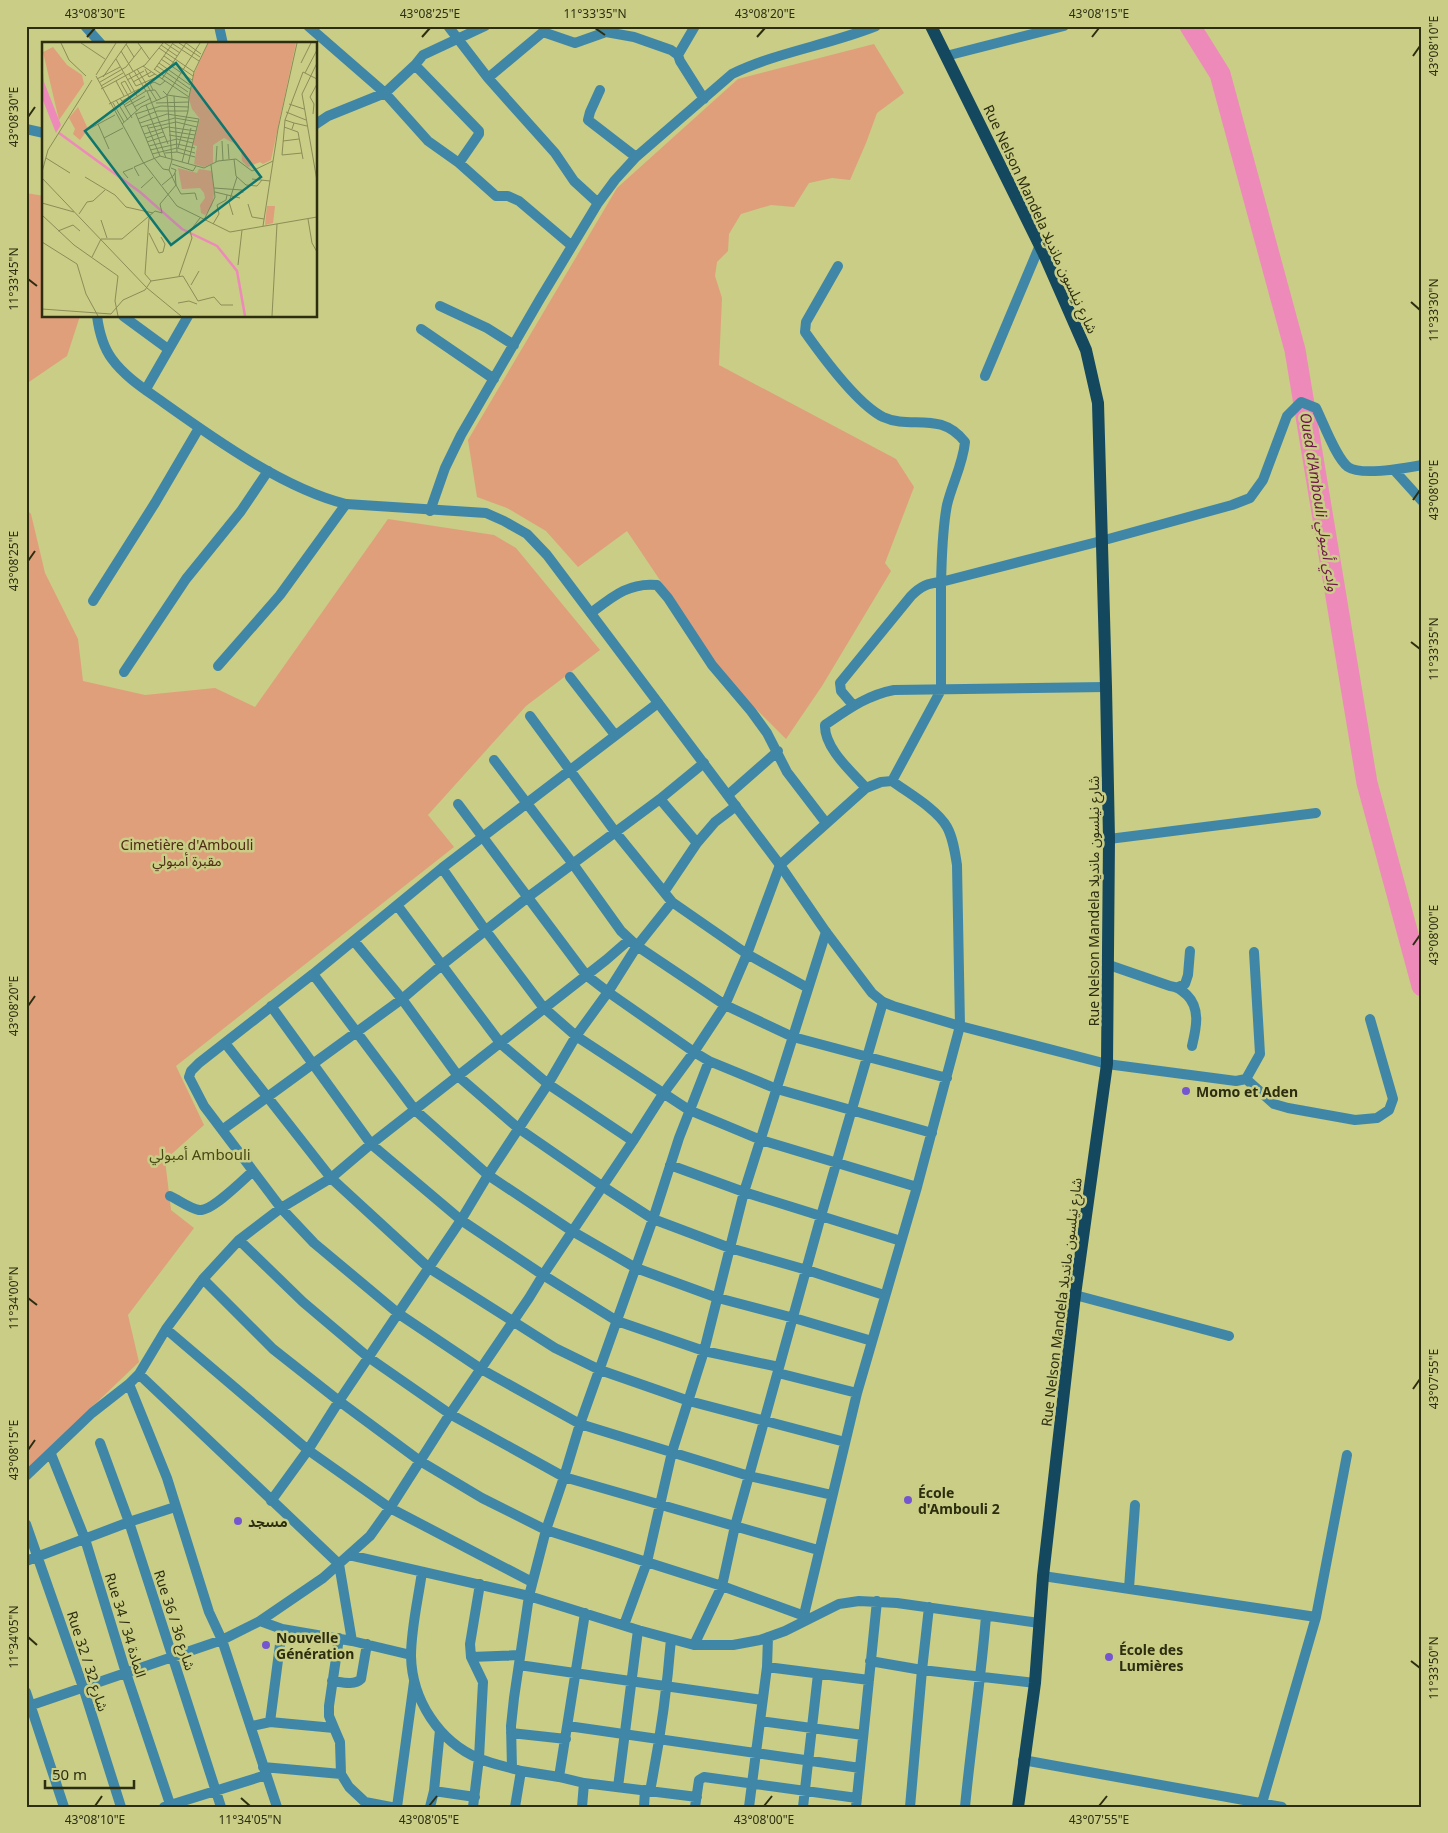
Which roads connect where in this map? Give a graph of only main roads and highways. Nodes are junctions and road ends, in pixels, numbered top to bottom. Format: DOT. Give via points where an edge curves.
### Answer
graph roads {
  1 [pos="932,26"];
  2 [pos="1018,1807"];
  1 -- 2 [label="main road, Rue Nelson Mandela شارع نيلسون مانديلا" via="1040,245 1086,350 1098,403 1109,839 1107,1064 1075,1295 1043,1576 1035,1684"];
}
